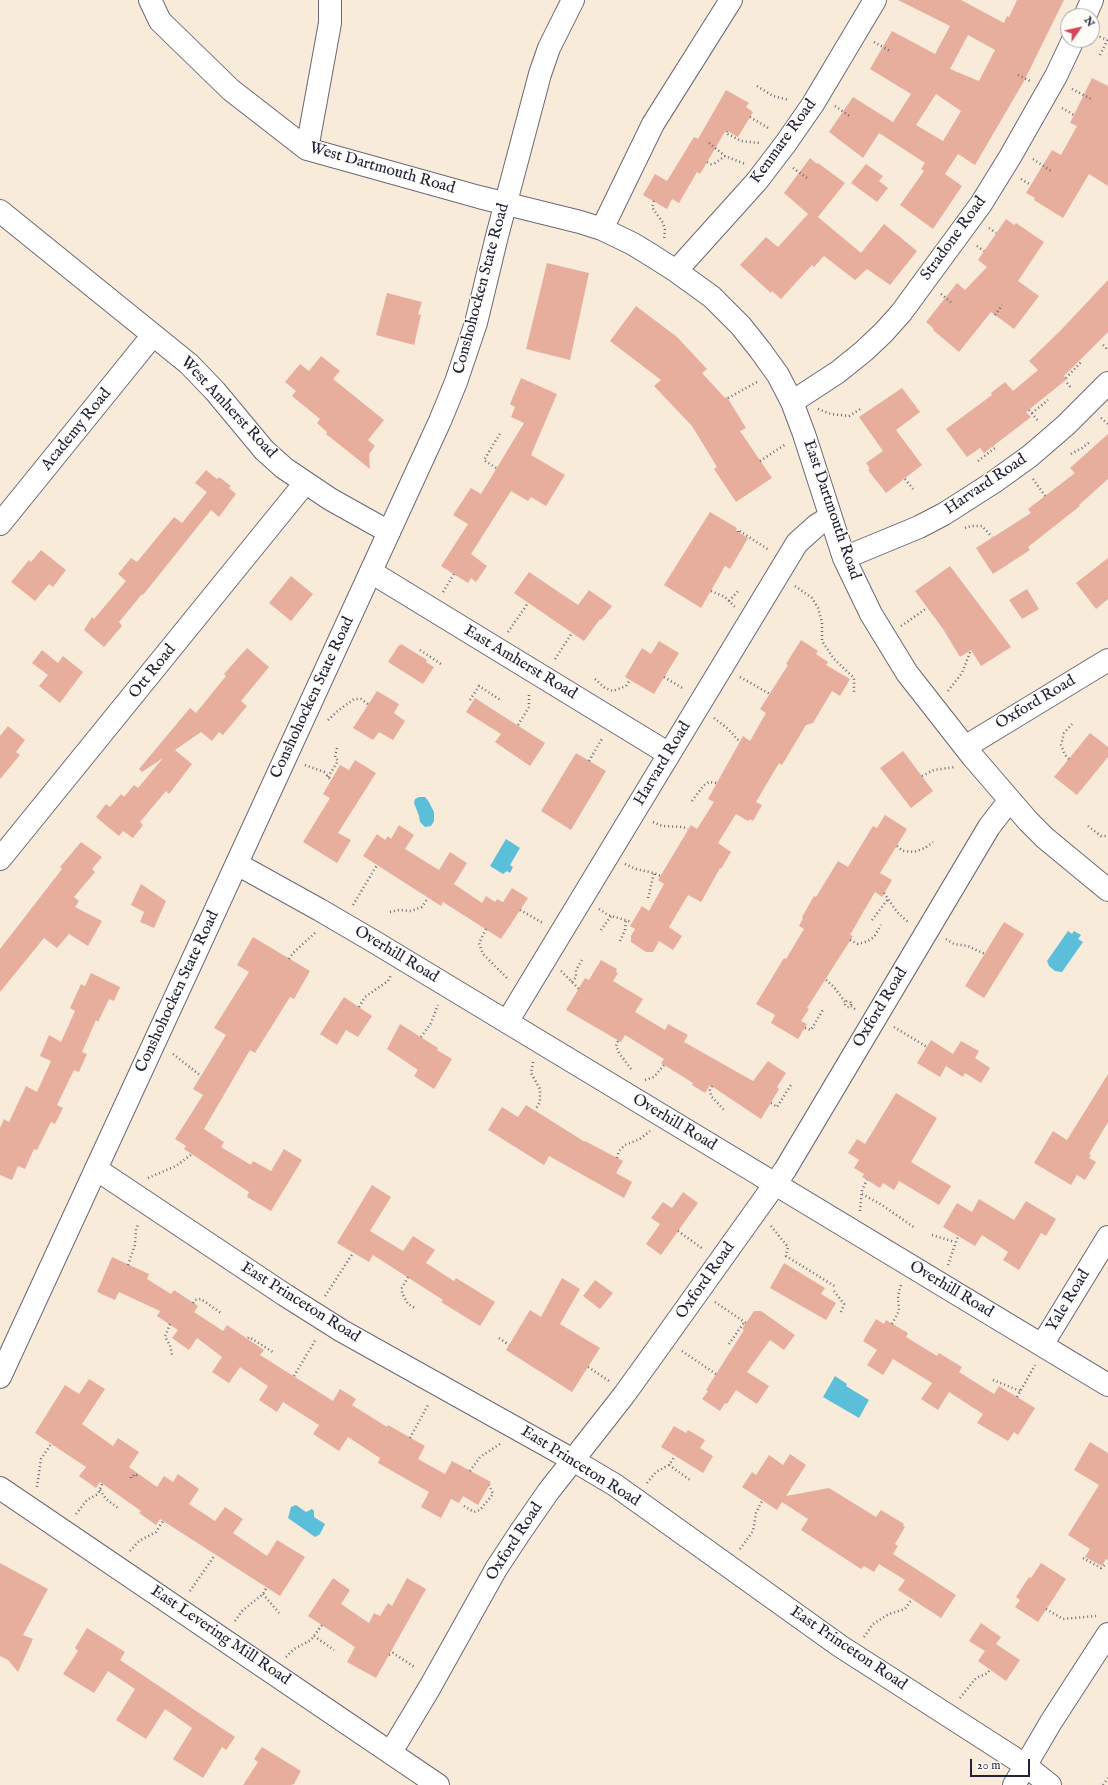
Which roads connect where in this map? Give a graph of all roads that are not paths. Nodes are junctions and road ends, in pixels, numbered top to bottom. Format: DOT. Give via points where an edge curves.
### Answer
graph roads {
  1 [pos="150,0"];
  2 [pos="330,0"];
  3 [pos="573,0"];
  4 [pos="731,0"];
  5 [pos="874,0"];
  6 [pos="1073,48"];
  7 [pos="307,149"];
  8 [pos="505,203"];
  9 [pos="0,211"];
  10 [pos="602,230"];
  11 [pos="676,271"];
  12 [pos="153,335"];
  13 [pos="1108,383"];
  14 [pos="792,402"];
  15 [pos="305,483"];
  16 [pos="830,517"];
  17 [pos="0,524"];
  18 [pos="389,532"];
  19 [pos="844,558"];
  20 [pos="371,572"];
  21 [pos="1108,660"];
  22 [pos="968,751"];
  23 [pos="669,754"];
  24 [pos="1009,801"];
  25 [pos="0,860"];
  26 [pos="237,864"];
  27 [pos="1108,890"];
  28 [pos="507,1022"];
  29 [pos="96,1169"];
  30 [pos="775,1184"];
  31 [pos="1108,1237"];
  32 [pos="1042,1345"];
  33 [pos="0,1377"];
  34 [pos="1108,1385"];
  35 [pos="573,1460"];
  36 [pos="0,1488"];
  37 [pos="1104,1625"];
  38 [pos="391,1752"];
  39 [pos="1025,1765"];
  40 [pos="438,1785"];
  41 [pos="1014,1785"];
  42 [pos="1050,1785"];
  1 -- 7 [label="street, West Dartmouth Road" via="160,21 231,90"];
  2 -- 7 [label="street" via="330,24"];
  3 -- 8 [label="street, Conshohocken State Road" via="549,48 540,74"];
  4 -- 10 [label="street" via="653,124"];
  5 -- 11 [label="street, Kenmare Road" via="813,104 760,176"];
  6 -- 14 [label="street, Stradone Road" via="981,204 901,313 864,351 838,372"];
  7 -- 8 [label="street, West Dartmouth Road"];
  8 -- 10 [label="street, East Dartmouth Road"];
  8 -- 18 [label="street, Conshohocken State Road" via="476,323 458,376"];
  9 -- 12 [label="street, West Amherst Road"];
  10 -- 11 [label="street, East Dartmouth Road" via="633,244"];
  11 -- 14 [label="street, East Dartmouth Road" via="712,297 741,326 778,375"];
  12 -- 15 [label="street, West Amherst Road" via="215,390 264,450"];
  12 -- 17 [label="street, Academy Road"];
  13 -- 19 [label="street, Harvard Road" via="1066,425 994,482 926,524"];
  14 -- 16 [label="street, East Dartmouth Road"];
  15 -- 18 [label="street, West Amherst Road"];
  15 -- 25 [label="street, Ott Road"];
  16 -- 19 [label="street, East Dartmouth Road"];
  16 -- 23 [label="street, Harvard Road" via="797,542"];
  18 -- 20 [label="street, Conshohocken State Road"];
  19 -- 22 [label="street, East Dartmouth Road" via="884,637 907,673"];
  20 -- 23 [label="street, East Amherst Road"];
  20 -- 26 [label="street, Conshohocken State Road"];
  21 -- 22 [label="street, Oxford Road"];
  22 -- 24 [label="street, East Dartmouth Road"];
  23 -- 28 [label="street, Harvard Road"];
  24 -- 27 [label="street, East Dartmouth Road" via="1045,838"];
  24 -- 30 [label="street, Oxford Road" via="989,827"];
  26 -- 28 [label="street, Overhill Road" via="341,913 400,957"];
  26 -- 29 [label="street, Conshohocken State Road"];
  28 -- 30 [label="street, Overhill Road"];
  29 -- 33 [label="street, Conshohocken State Road"];
  29 -- 35 [label="street, East Princeton Road" via="320,1317"];
  30 -- 32 [label="street, Overhill Road"];
  30 -- 35 [label="street, Oxford Road"];
  31 -- 32 [label="street, Yale Road"];
  32 -- 34 [label="street, Overhill Road"];
  35 -- 38 [label="street, Oxford Road" via="519,1534"];
  35 -- 39 [label="street, East Princeton Road" via="635,1500 840,1646"];
  36 -- 38 [label="street, East Levering Mill Road"];
  37 -- 39 [label="street" via="1080,1675"];
  38 -- 40 [label="street, East Levering Mill Road"];
  39 -- 41 [label="street"];
  39 -- 42 [label="street, East Princeton Road"];
}
